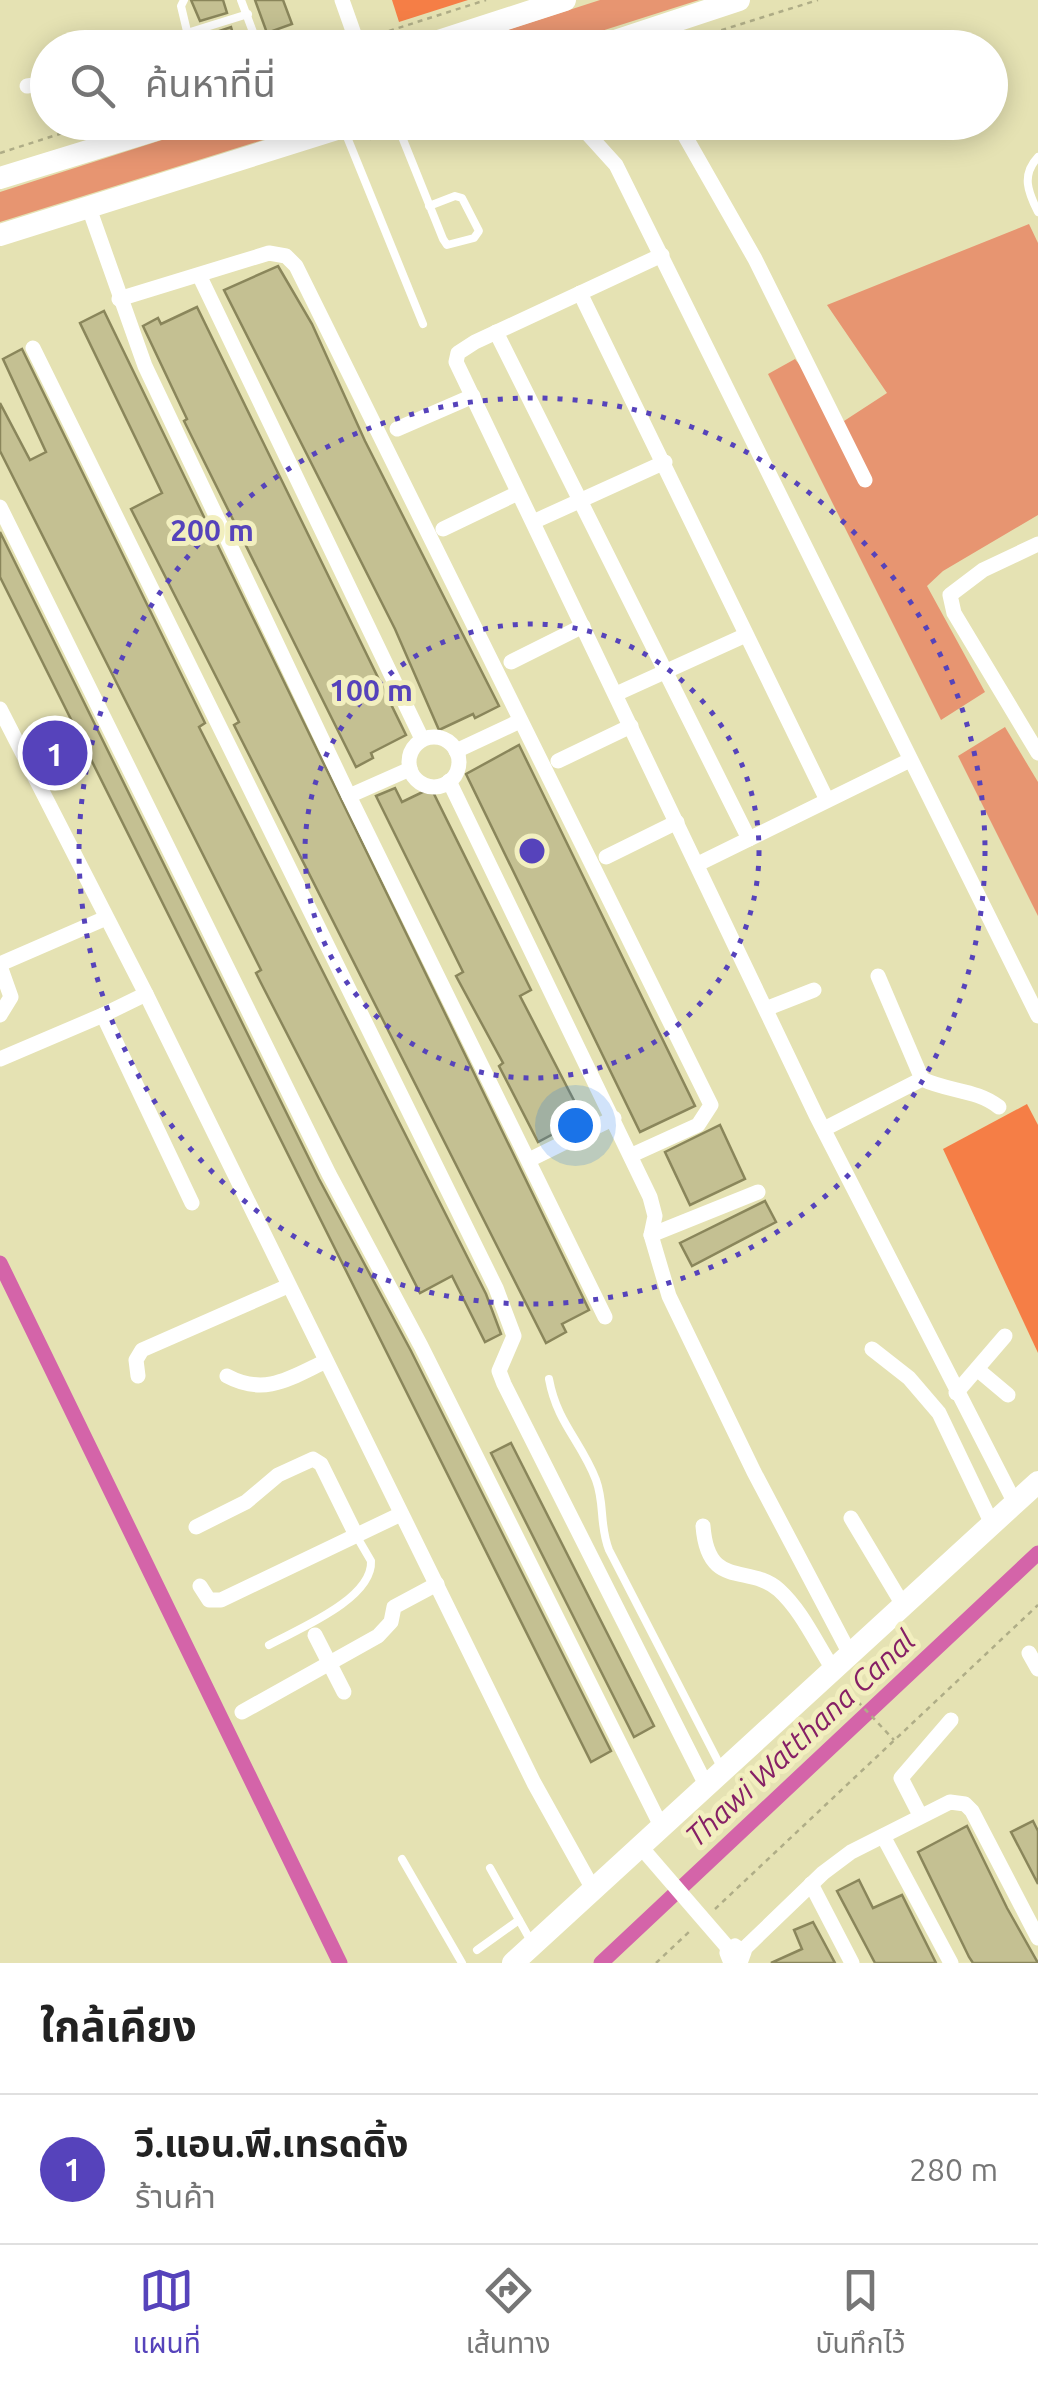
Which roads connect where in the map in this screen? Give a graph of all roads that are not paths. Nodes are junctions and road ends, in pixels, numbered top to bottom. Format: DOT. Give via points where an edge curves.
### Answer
graph roads {
  1 [pos="184,0"];
  2 [pos="241,0"];
  3 [pos="342,0"];
  4 [pos="565,0"];
  5 [pos="739,0"];
  6 [pos="248,14"];
  7 [pos="186,30"];
  8 [pos="197,30"];
  9 [pos="253,30"];
  10 [pos="353,30"];
  11 [pos="472,30"];
  12 [pos="668,30"];
  13 [pos="30,85"];
  14 [pos="27,86"];
  15 [pos="99,140"];
  16 [pos="304,140"];
  17 [pos="356,140"];
  18 [pos="403,140"];
  19 [pos="593,140"];
  20 [pos="686,140"];
  21 [pos="1038,156"];
  22 [pos="0,178"];
  23 [pos="429,206"];
  24 [pos="89,208"];
  25 [pos="1038,212"];
  26 [pos="0,236"];
  27 [pos="662,256"];
  28 [pos="200,277"];
  29 [pos="580,293"];
  30 [pos="119,299"];
  31 [pos="423,324"];
  32 [pos="496,332"];
  33 [pos="32,348"];
  34 [pos="472,396"];
  35 [pos="397,429"];
  36 [pos="665,462"];
  37 [pos="865,480"];
  38 [pos="518,493"];
  39 [pos="577,500"];
  40 [pos="0,507"];
  41 [pos="533,522"];
  42 [pos="443,529"];
  43 [pos="1038,544"];
  44 [pos="583,626"];
  45 [pos="746,634"];
  46 [pos="511,662"];
  47 [pos="663,673"];
  48 [pos="616,694"];
  49 [pos="0,708"];
  50 [pos="520,721"];
  51 [pos="631,726"];
  52 [pos="422,740"];
  53 [pos="456,751"];
  54 [pos="1038,753"];
  55 [pos="910,760"];
  56 [pos="558,761"];
  57 [pos="410,769"];
  58 [pos="449,782"];
  59 [pos="349,796"];
  60 [pos="827,800"];
  61 [pos="677,822"];
  62 [pos="748,839"];
  63 [pos="606,857"];
  64 [pos="698,864"];
  65 [pos="106,918"];
  66 [pos="0,965"];
  67 [pos="878,976"];
  68 [pos="814,990"];
  69 [pos="146,994"];
  70 [pos="768,1008"];
  71 [pos="0,1014"];
  72 [pos="103,1015"];
  73 [pos="1038,1016"];
  74 [pos="0,1059"];
  75 [pos="922,1079"];
  76 [pos="999,1106"];
  77 [pos="614,1118"];
  78 [pos="824,1129"];
  79 [pos="632,1155"];
  80 [pos="531,1159"];
  81 [pos="758,1192"];
  82 [pos="192,1203"];
  83 [pos="651,1235"];
  84 [pos="288,1286"];
  85 [pos="606,1317"];
  86 [pos="1005,1336"];
  87 [pos="872,1349"];
  88 [pos="324,1362"];
  89 [pos="977,1369"];
  90 [pos="138,1376"];
  91 [pos="227,1376"];
  92 [pos="549,1379"];
  93 [pos="956,1394"];
  94 [pos="1008,1395"];
  95 [pos="1038,1482"];
  96 [pos="1015,1503"];
  97 [pos="401,1514"];
  98 [pos="851,1518"];
  99 [pos="992,1524"];
  100 [pos="703,1526"];
  101 [pos="196,1527"];
  102 [pos="355,1533"];
  103 [pos="437,1584"];
  104 [pos="200,1586"];
  105 [pos="903,1605"];
  106 [pos="315,1635"];
  107 [pos="269,1644"];
  108 [pos="1029,1653"];
  109 [pos="330,1662"];
  110 [pos="1038,1669"];
  111 [pos="842,1670"];
  112 [pos="344,1692"];
  113 [pos="242,1712"];
  114 [pos="951,1720"];
  115 [pos="714,1778"];
  116 [pos="920,1816"];
  117 [pos="661,1826"];
  118 [pos="882,1836"];
  119 [pos="640,1846"];
  120 [pos="402,1860"];
  121 [pos="490,1868"];
  122 [pos="811,1884"];
  123 [pos="593,1889"];
  124 [pos="519,1920"];
  125 [pos="1038,1938"];
  126 [pos="533,1944"];
  127 [pos="477,1950"];
  128 [pos="734,1959"];
  129 [pos="462,1963"];
  130 [pos="513,1963"];
  131 [pos="852,1963"];
  132 [pos="951,1963"];
  1 -- 7 [label="lane"];
  2 -- 6 [label="lane"];
  3 -- 10 [label="street"];
  4 -- 11 [label="main road"];
  5 -- 12 [label="main road"];
  6 -- 8 [label="lane"];
  6 -- 9 [label="lane"];
  13 -- 14 [label="street"];
  15 -- 22 [label="main road"];
  16 -- 24 [label="main road"];
  17 -- 31 [label="lane"];
  18 -- 23 [label="lane"];
  19 -- 27 [label="street" via="616,165"];
  20 -- 37 [label="street" via="755,259"];
  21 -- 25 [label="lane" via="1026,175"];
  23 -- 23 [label="lane" via="447,245 478,231 462,198"];
  24 -- 26 [label="main road"];
  24 -- 30 [label="street"];
  27 -- 29 [label="street"];
  27 -- 55 [label="street"];
  28 -- 30 [label="street"];
  28 -- 50 [label="street" via="270,252 296,266"];
  28 -- 52 [label="street"];
  29 -- 32 [label="street"];
  29 -- 36 [label="street"];
  30 -- 59 [label="street"];
  32 -- 34 [label="street" via="458,353"];
  32 -- 39 [label="street"];
  33 -- 115 [label="street" via="496,1288 514,1336 499,1371 504,1384"];
  34 -- 35 [label="street"];
  34 -- 38 [label="street"];
  36 -- 39 [label="street"];
  36 -- 45 [label="street"];
  38 -- 41 [label="street"];
  38 -- 42 [label="street"];
  39 -- 41 [label="street"];
  39 -- 47 [label="street"];
  40 -- 117 [label="street"];
  41 -- 44 [label="street"];
  43 -- 54 [label="street" via="983,570 950,596"];
  44 -- 46 [label="street"];
  44 -- 48 [label="street"];
  45 -- 47 [label="street"];
  45 -- 60 [label="street"];
  47 -- 48 [label="street"];
  47 -- 62 [label="street"];
  48 -- 51 [label="street"];
  49 -- 65 [label="street"];
  50 -- 53 [label="street"];
  50 -- 79 [label="street" via="711,1105 698,1124"];
  51 -- 56 [label="street"];
  51 -- 61 [label="street"];
  52 -- 53 [label="street" via="441,738"];
  52 -- 57 [label="street" via="410,752"];
  53 -- 58 [label="street" via="458,767"];
  55 -- 60 [label="street"];
  55 -- 73 [label="street"];
  57 -- 58 [label="street" via="422,784"];
  57 -- 59 [label="street"];
  58 -- 77 [label="street"];
  59 -- 80 [label="street"];
  60 -- 62 [label="street"];
  61 -- 63 [label="street"];
  61 -- 64 [label="street"];
  62 -- 64 [label="street"];
  64 -- 70 [label="street"];
  65 -- 66 [label="street"];
  65 -- 69 [label="street"];
  66 -- 71 [label="street" via="12,997"];
  67 -- 75 [label="street"];
  68 -- 70 [label="street"];
  69 -- 72 [label="street"];
  69 -- 84 [label="street"];
  70 -- 78 [label="street"];
  72 -- 74 [label="street"];
  72 -- 82 [label="street"];
  75 -- 76 [label="street" via="983,1094"];
  75 -- 78 [label="street"];
  77 -- 79 [label="street"];
  77 -- 80 [label="street"];
  78 -- 93 [label="street"];
  79 -- 83 [label="street" via="650,1196"];
  80 -- 85 [label="street"];
  81 -- 83 [label="street"];
  83 -- 111 [label="street" via="669,1296"];
  84 -- 88 [label="street"];
  84 -- 90 [label="street" via="142,1350"];
  86 -- 89 [label="street"];
  87 -- 99 [label="street" via="940,1413"];
  88 -- 91 [label="street" via="260,1387"];
  88 -- 97 [label="street"];
  89 -- 93 [label="street"];
  89 -- 94 [label="street"];
  92 -- 115 [label="lane" via="555,1409 596,1479 601,1531"];
  93 -- 96 [label="street"];
  95 -- 96 [label="main road"];
  96 -- 99 [label="main road"];
  97 -- 102 [label="street"];
  97 -- 103 [label="street"];
  98 -- 105 [label="street"];
  99 -- 105 [label="main road"];
  100 -- 111 [label="street" via="715,1562 783,1594"];
  101 -- 102 [label="street" via="313,1459"];
  102 -- 104 [label="street" via="221,1600 209,1600"];
  102 -- 107 [label="lane" via="371,1562 366,1580 338,1608"];
  103 -- 109 [label="street" via="394,1607 378,1636"];
  103 -- 123 [label="street"];
  105 -- 111 [label="main road"];
  106 -- 109 [label="street"];
  108 -- 110 [label="street"];
  109 -- 112 [label="street"];
  109 -- 113 [label="street"];
  111 -- 115 [label="main road"];
  114 -- 116 [label="street" via="901,1778"];
  115 -- 117 [label="main road"];
  116 -- 118 [label="street"];
  116 -- 125 [label="street" via="950,1802 965,1804"];
  117 -- 119 [label="main road"];
  118 -- 122 [label="street"];
  118 -- 132 [label="street"];
  119 -- 123 [label="main road"];
  119 -- 128 [label="street"];
  120 -- 129 [label="lane"];
  121 -- 124 [label="lane"];
  122 -- 128 [label="street"];
  122 -- 131 [label="street"];
  123 -- 126 [label="main road"];
  124 -- 126 [label="lane"];
  124 -- 127 [label="lane"];
  126 -- 130 [label="main road"];
}
